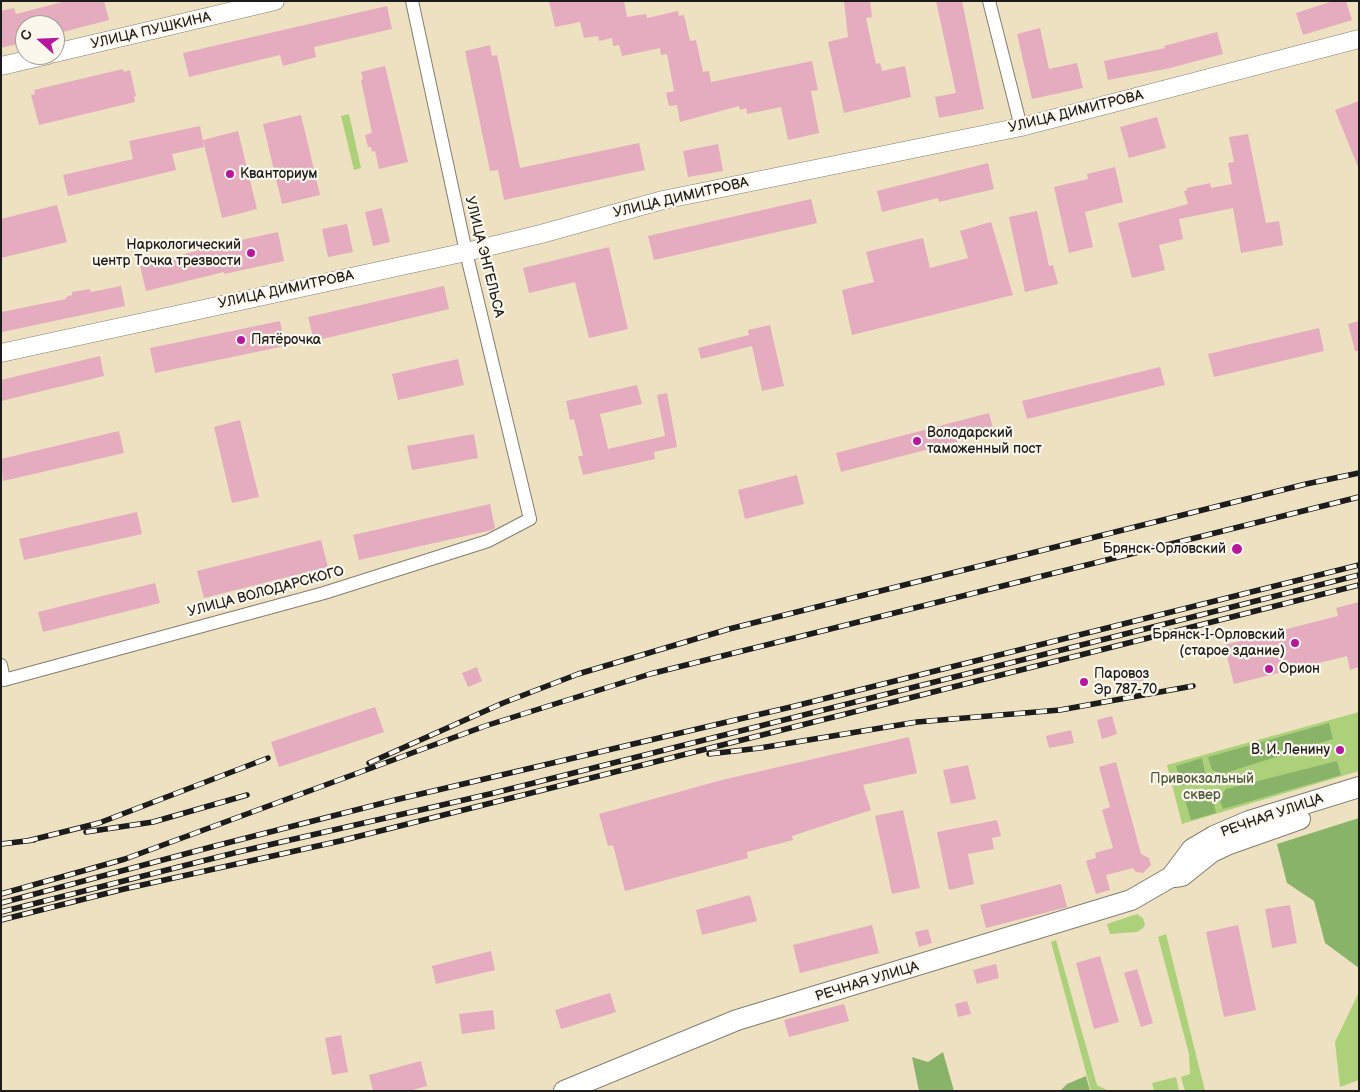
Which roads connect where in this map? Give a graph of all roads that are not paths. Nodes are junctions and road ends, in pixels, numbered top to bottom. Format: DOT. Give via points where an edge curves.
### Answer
graph roads {
  1 [pos="276,1"];
  2 [pos="412,1"];
  3 [pos="990,1"];
  4 [pos="232,6"];
  5 [pos="1359,39"];
  6 [pos="65,50"];
  7 [pos="15,63"];
  8 [pos="1,66"];
  9 [pos="1020,127"];
  10 [pos="466,252"];
  11 [pos="1,353"];
  12 [pos="530,519"];
  13 [pos="1,666"];
  14 [pos="1359,787"];
  15 [pos="1359,800"];
  16 [pos="1171,877"];
  17 [pos="564,1091"];
  1 -- 4 [label="main road, УЛИЦА ПУШКИНА"];
  2 -- 10 [label="street, УЛИЦА ЭНГЕЛЬСА"];
  3 -- 9 [label="street"];
  4 -- 6 [label="main road, УЛИЦА ПУШКИНА"];
  5 -- 9 [label="main road, УЛИЦА ДИМИТРОВА"];
  7 -- 8 [label="main road"];
  9 -- 10 [label="main road, УЛИЦА ДИМИТРОВА" via="663,200"];
  10 -- 11 [label="main road, УЛИЦА ДИМИТРОВА"];
  10 -- 12 [label="street, УЛИЦА ЭНГЕЛЬСА"];
  12 -- 13 [label="street, УЛИЦА ВОЛОДАРСКОГО" via="488,541 324,594 4,680"];
  14 -- 16 [label="main road, РЕЧНАЯ УЛИЦА" via="1250,821 1214,836 1192,849"];
  15 -- 16 [label="main road, РЕЧНАЯ УЛИЦА" via="1228,844 1212,852 1182,876"];
  16 -- 17 [label="main road, РЕЧНАЯ УЛИЦА" via="1132,900 737,1020"];
}
